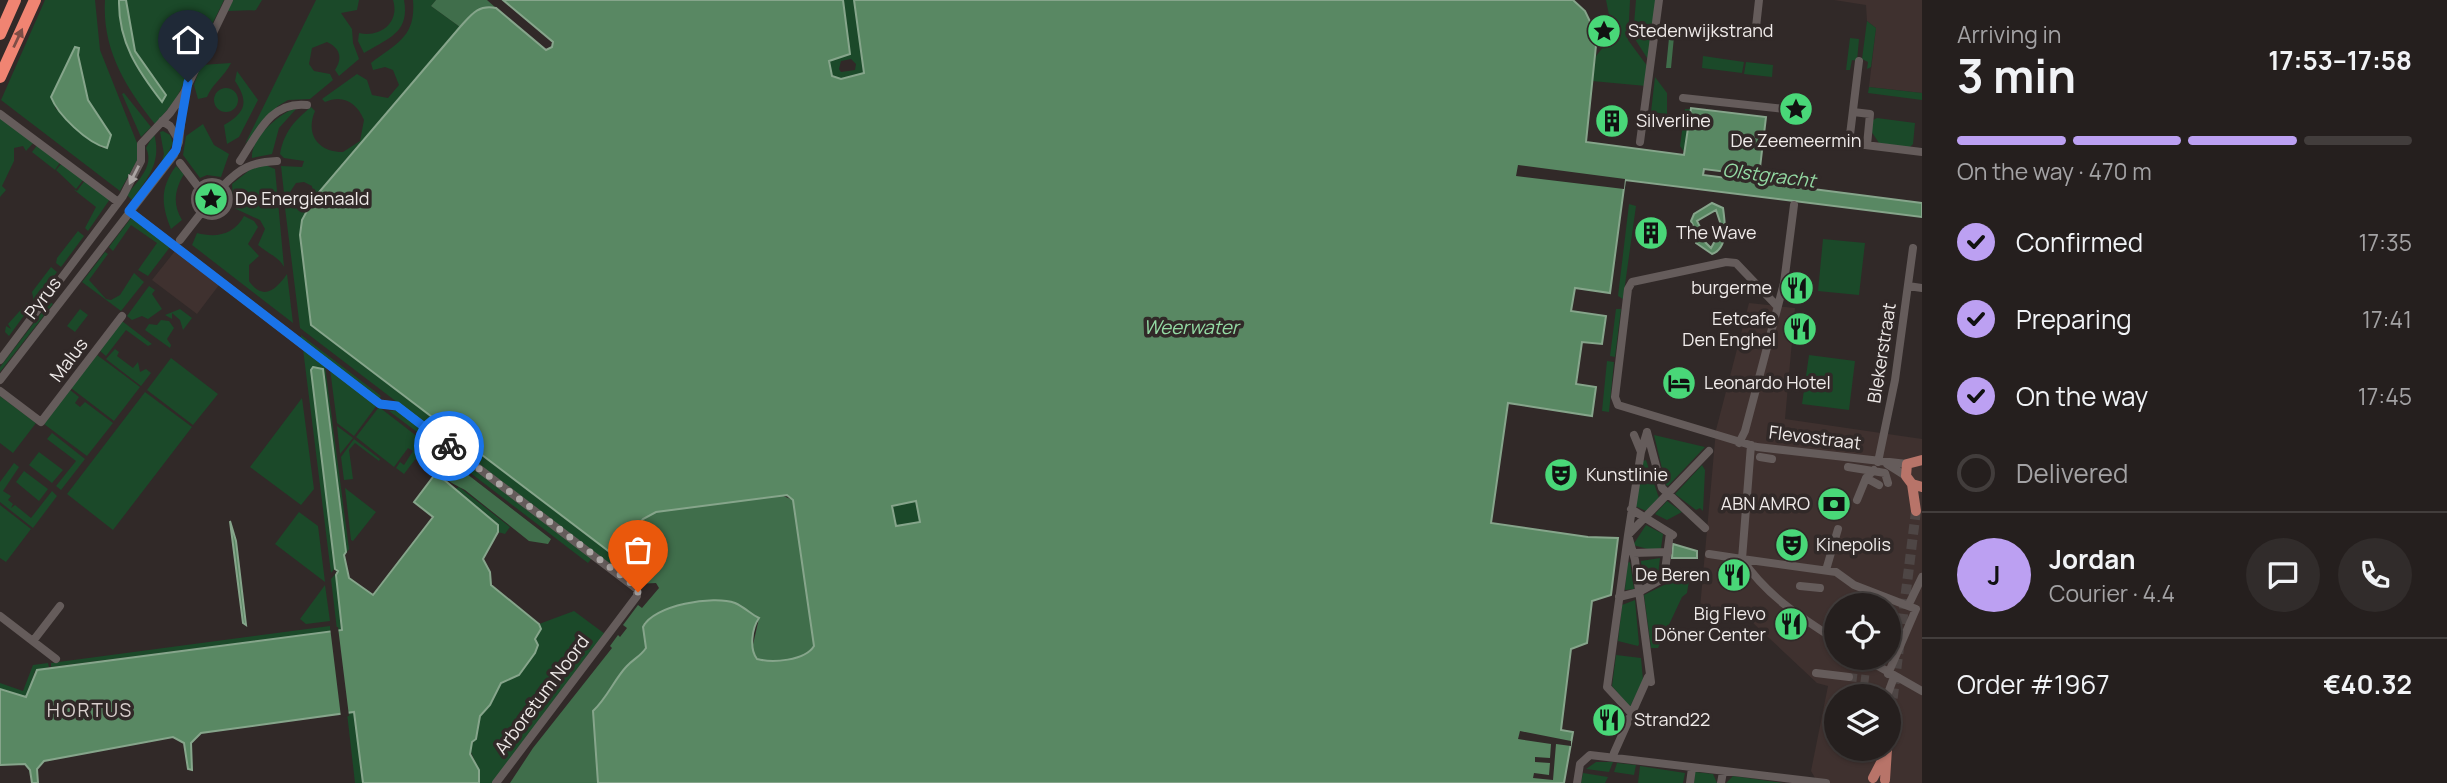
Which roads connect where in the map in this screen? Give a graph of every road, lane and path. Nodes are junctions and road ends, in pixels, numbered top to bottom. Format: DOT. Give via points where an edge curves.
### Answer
graph roads {
  1 [pos="15,0"];
  2 [pos="35,0"];
  3 [pos="229,0"];
  4 [pos="1659,0"];
  5 [pos="1759,0"];
  6 [pos="0,34"];
  7 [pos="1755,36"];
  8 [pos="1860,61"];
  9 [pos="0,77"];
  10 [pos="184,93"];
  11 [pos="1683,98"];
  12 [pos="307,105"];
  13 [pos="1802,111"];
  14 [pos="1853,112"];
  15 [pos="2,115"];
  16 [pos="162,121"];
  17 [pos="179,142"];
  18 [pos="1640,142"];
  19 [pos="1867,145"];
  20 [pos="1922,152"];
  21 [pos="240,161"];
  22 [pos="277,161"];
  23 [pos="180,163"];
  24 [pos="223,186"];
  25 [pos="199,188"];
  26 [pos="120,199"];
  27 [pos="1794,205"];
  28 [pos="131,208"];
  29 [pos="201,213"];
  30 [pos="114,220"];
  31 [pos="100,226"];
  32 [pos="111,234"];
  33 [pos="180,240"];
  34 [pos="1913,248"];
  35 [pos="1908,286"];
  36 [pos="1922,288"];
  37 [pos="1777,306"];
  38 [pos="122,316"];
  39 [pos="0,360"];
  40 [pos="0,380"];
  41 [pos="0,391"];
  42 [pos="1634,435"];
  43 [pos="1740,443"];
  44 [pos="1751,445"];
  45 [pos="1709,451"];
  46 [pos="1641,452"];
  47 [pos="1760,457"];
  48 [pos="1772,459"];
  49 [pos="1922,460"];
  50 [pos="1907,464"];
  51 [pos="1880,465"];
  52 [pos="1848,467"];
  53 [pos="1866,478"];
  54 [pos="1914,482"];
  55 [pos="1668,494"];
  56 [pos="1922,499"];
  57 [pos="1857,500"];
  58 [pos="1630,509"];
  59 [pos="1645,517"];
  60 [pos="1705,528"];
  61 [pos="1838,529"];
  62 [pos="1628,535"];
  63 [pos="1668,552"];
  64 [pos="1633,553"];
  65 [pos="1709,554"];
  66 [pos="1742,559"];
  67 [pos="1828,571"];
  68 [pos="1921,582"];
  69 [pos="1800,586"];
  70 [pos="1821,588"];
  71 [pos="1639,592"];
  72 [pos="1619,597"];
  73 [pos="60,606"];
  74 [pos="1908,606"];
  75 [pos="0,616"];
  76 [pos="1824,632"];
  77 [pos="33,641"];
  78 [pos="56,659"];
  79 [pos="1883,670"];
  80 [pos="1815,673"];
  81 [pos="1891,675"];
  82 [pos="1849,677"];
  83 [pos="1889,684"];
  84 [pos="1922,691"];
  85 [pos="1633,715"];
  86 [pos="1614,753"];
  87 [pos="1884,761"];
  88 [pos="1692,768"];
  89 [pos="1723,772"];
  90 [pos="1789,780"];
  91 [pos="1878,781"];
  92 [pos="496,783"];
  93 [pos="1577,783"];
  94 [pos="1689,783"];
  95 [pos="1721,783"];
  96 [pos="1826,783"];
  1 -- 6 [label="highway"];
  9 -- 2 [label="highway, one-way"];
  3 -- 10 [label="street"];
  4 -- 18 [label="street"];
  5 -- 7 [label="street"];
  8 -- 14 [label="street"];
  10 -- 16 [label="street"];
  10 -- 17 [label="street"];
  11 -- 13 [label="street"];
  12 -- 21 [label="street" via="291,103 279,109"];
  14 -- 19 [label="street" via="1849,143"];
  14 -- 19 [label="street" via="1871,114"];
  15 -- 26 [label="street"];
  16 -- 17 [label="street"];
  16 -- 26 [label="street, one-way" via="141,144 141,161"];
  17 -- 28 [label="street" via="167,165"];
  19 -- 20 [label="street"];
  21 -- 22 [label="street"];
  21 -- 24 [label="street"];
  23 -- 25 [label="street"];
  24 -- 25 [label="street" via="212,182"];
  24 -- 29 [label="street" via="229,197 227,208 213,216"];
  25 -- 29 [label="street" via="195,201"];
  26 -- 30 [label="street, Pyrus"];
  26 -- 31 [label="street, Pyrus"];
  27 -- 37 [label="street"];
  28 -- 30 [label="street"];
  28 -- 32 [label="street, Pyrus"];
  28 -- 92 [label="street, Arboretum Noord" via="380,404 397,406 635,586 638,592"];
  29 -- 33 [label="street"];
  30 -- 31 [label="street"];
  30 -- 32 [label="street, Pyrus"];
  31 -- 39 [label="street, Pyrus"];
  32 -- 40 [label="street, Pyrus"];
  34 -- 35 [label="street, Blekerstraat"];
  35 -- 36 [label="street"];
  35 -- 51 [label="street, Blekerstraat"];
  37 -- 43 [label="street"];
  37 -- 43 [label="street" via="1742,267 1726,262 1640,279 1628,289 1615,397 1618,405"];
  38 -- 41 [label="street, Malus" via="41,422"];
  42 -- 46 [label="street"];
  43 -- 44 [label="street, Flevostraat"];
  44 -- 51 [label="street, Flevostraat"];
  44 -- 66 [label="street"];
  45 -- 55 [label="street"];
  46 -- 55 [label="street" via="1647,432 1662,488"];
  46 -- 58 [label="street"];
  47 -- 48 [label="street"];
  49 -- 50 [label="main road"];
  50 -- 51 [label="street, Flevostraat"];
  50 -- 54 [label="main road"];
  51 -- 52 [label="street, Flevostraat"];
  51 -- 53 [label="street, Flevostraat"];
  51 -- 53 [label="street, Flevostraat" via="1884,484"];
  51 -- 54 [label="street, Flevostraat"];
  53 -- 57 [label="street, Flevostraat"];
  54 -- 56 [label="main road" via="1916,512"];
  55 -- 59 [label="street"];
  55 -- 60 [label="street"];
  58 -- 59 [label="street"];
  58 -- 62 [label="street"];
  59 -- 62 [label="street"];
  59 -- 63 [label="street" via="1672,535"];
  61 -- 67 [label="street"];
  62 -- 64 [label="street"];
  62 -- 72 [label="street"];
  63 -- 64 [label="street"];
  63 -- 71 [label="street" via="1664,578"];
  64 -- 71 [label="street"];
  65 -- 66 [label="street"];
  66 -- 67 [label="street"];
  66 -- 76 [label="street" via="1758,583"];
  67 -- 74 [label="street"];
  68 -- 74 [label="street"];
  69 -- 70 [label="street"];
  71 -- 72 [label="street"];
  71 -- 85 [label="street" via="1650,680"];
  72 -- 85 [label="street" via="1607,687"];
  73 -- 77 [label="street"];
  74 -- 81 [label="street" via="1916,609"];
  75 -- 77 [label="street"];
  77 -- 78 [label="street"];
  79 -- 81 [label="street"];
  80 -- 82 [label="street"];
  81 -- 83 [label="street"];
  81 -- 84 [label="street"];
  85 -- 86 [label="street"];
  87 -- 91 [label="main road"];
  88 -- 89 [label="street"];
  88 -- 93 [label="street" via="1590,755 1580,764"];
  88 -- 94 [label="street"];
  89 -- 90 [label="street"];
  89 -- 95 [label="street"];
  90 -- 96 [label="street"];
}
